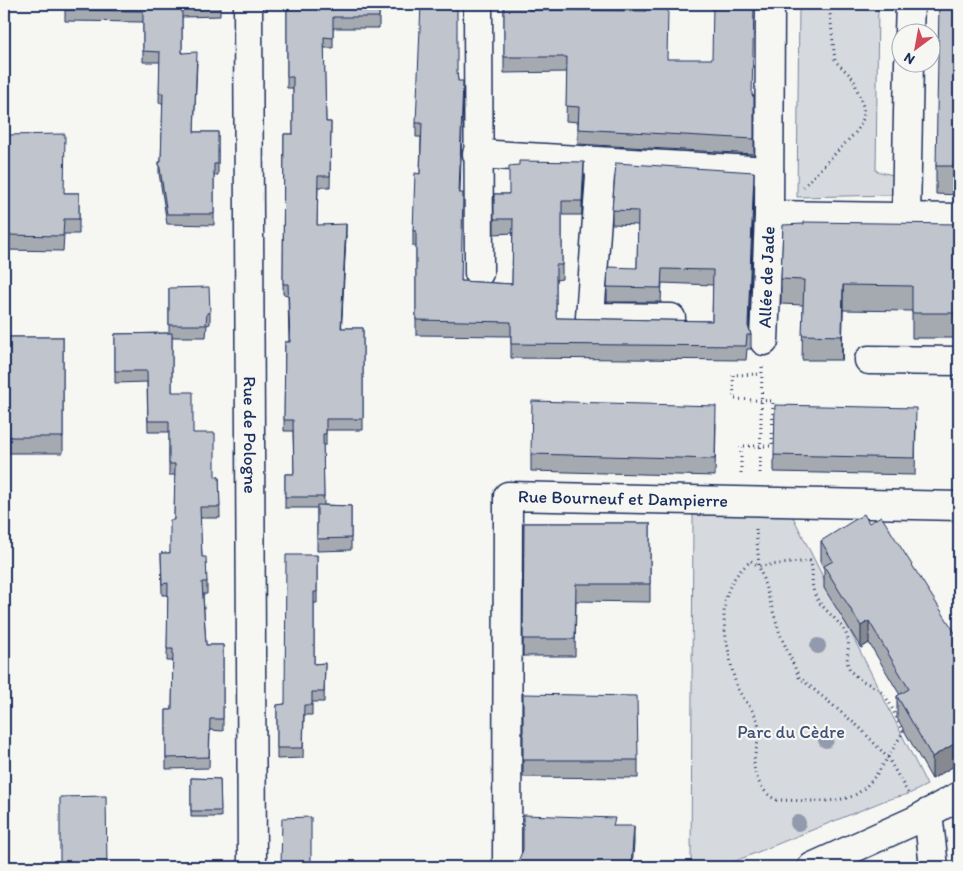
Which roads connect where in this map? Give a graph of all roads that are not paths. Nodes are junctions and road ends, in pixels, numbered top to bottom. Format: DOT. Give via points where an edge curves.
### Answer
graph roads {
  1 [pos="248,4"];
  2 [pos="478,4"];
  3 [pos="770,4"];
  4 [pos="910,4"];
  5 [pos="909,22"];
  6 [pos="909,72"];
  7 [pos="477,154"];
  8 [pos="601,162"];
  9 [pos="769,171"];
  10 [pos="769,207"];
  11 [pos="906,217"];
  12 [pos="959,218"];
  13 [pos="479,273"];
  14 [pos="671,318"];
  15 [pos="764,341"];
  16 [pos="869,360"];
  17 [pos="959,361"];
  18 [pos="959,506"];
  19 [pos="959,796"];
  20 [pos="922,816"];
  21 [pos="252,867"];
  22 [pos="507,867"];
  23 [pos="812,867"];
  24 [pos="934,867"];
  1 -- 21 [label="street, Rue de Pologne"];
  2 -- 7 [label="street"];
  3 -- 9 [label="street, Allée de Jade"];
  4 -- 5 [label="street"];
  6 -- 11 [label="street"];
  7 -- 8 [label="street"];
  7 -- 13 [label="street"];
  8 -- 9 [label="street"];
  8 -- 14 [label="street" via="590,317"];
  9 -- 10 [label="street, Allée de Jade"];
  10 -- 11 [label="street"];
  10 -- 15 [label="street, Allée de Jade"];
  11 -- 12 [label="street"];
  16 -- 17 [label="street"];
  18 -- 22 [label="street, Rue Bourneuf et Dampierre" via="761,491 508,496"];
  19 -- 20 [label="street"];
  20 -- 23 [label="street"];
  20 -- 24 [label="street"];
}
